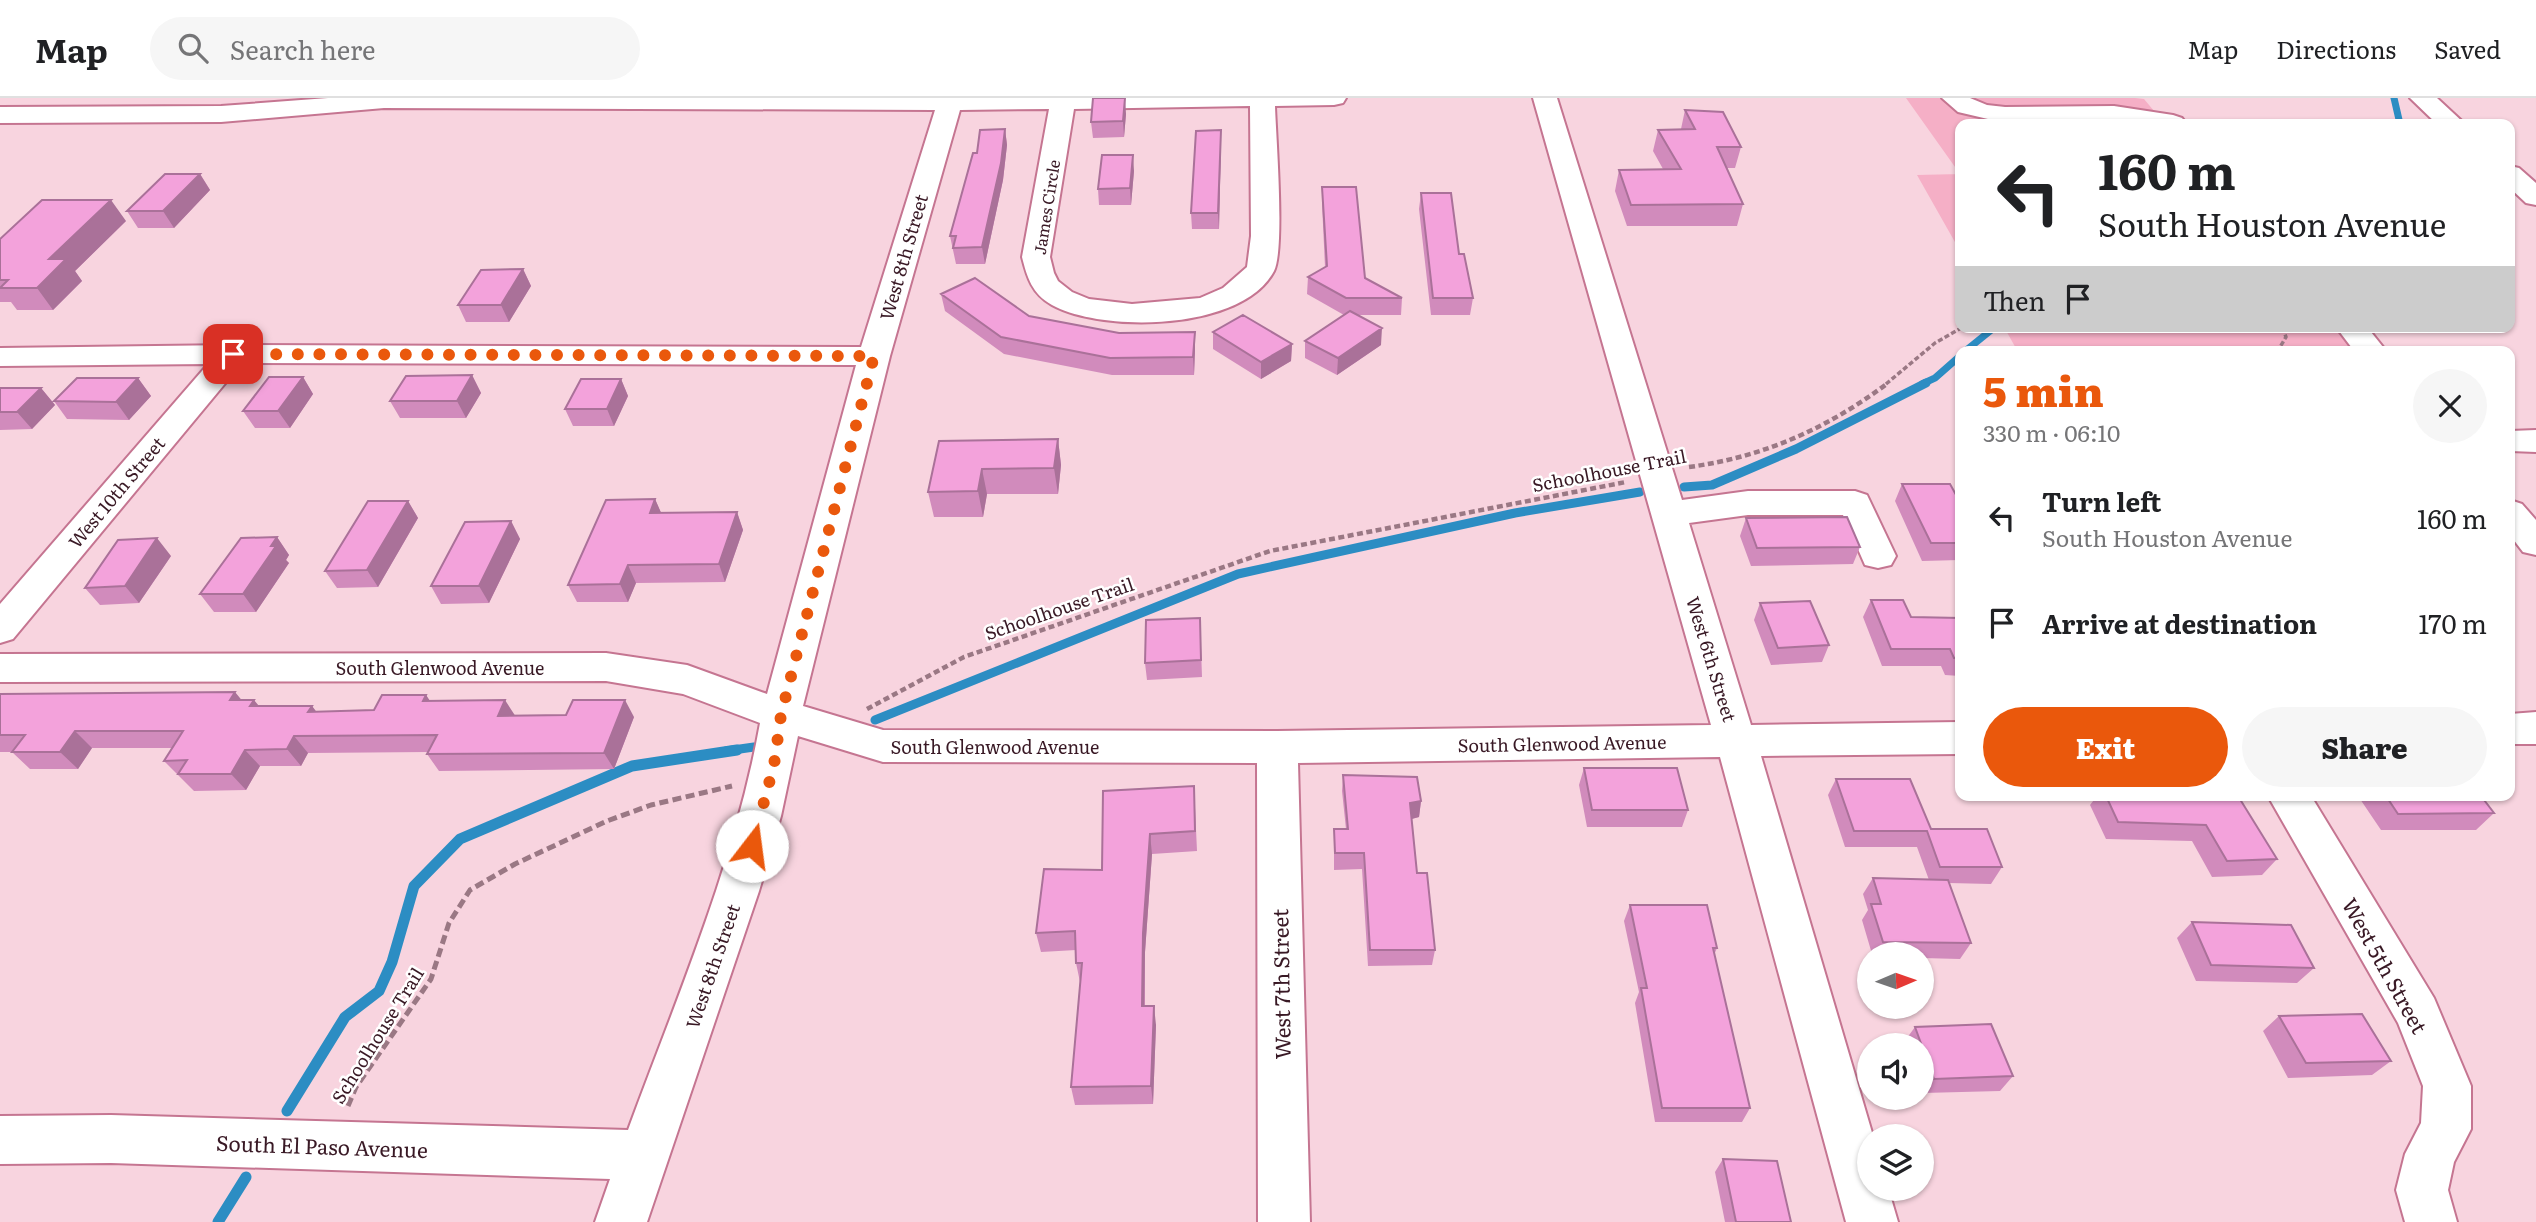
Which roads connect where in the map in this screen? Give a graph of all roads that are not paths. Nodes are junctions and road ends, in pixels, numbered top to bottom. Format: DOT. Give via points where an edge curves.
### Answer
graph roads {
  1 [pos="1334,98"];
  2 [pos="1545,98"];
  3 [pos="1954,98"];
  4 [pos="2152,98"];
  5 [pos="2421,98"];
  6 [pos="1262,99"];
  7 [pos="949,100"];
  8 [pos="1063,100"];
  9 [pos="0,115"];
  10 [pos="2137,119"];
  11 [pos="2170,119"];
  12 [pos="2446,119"];
  13 [pos="2515,178"];
  14 [pos="2536,197"];
  15 [pos="233,354"];
  16 [pos="874,356"];
  17 [pos="0,357"];
  18 [pos="2515,441"];
  19 [pos="2536,441"];
  20 [pos="1669,514"];
  21 [pos="2515,518"];
  22 [pos="2536,543"];
  23 [pos="1878,556"];
  24 [pos="0,629"];
  25 [pos="0,668"];
  26 [pos="781,715"];
  27 [pos="2536,728"];
  28 [pos="2515,729"];
  29 [pos="1955,738"];
  30 [pos="1736,741"];
  31 [pos="1277,747"];
  32 [pos="2292,801"];
  33 [pos="0,1140"];
  34 [pos="643,1155"];
  35 [pos="621,1222"];
  36 [pos="1283,1222"];
  37 [pos="1872,1222"];
  38 [pos="2431,1222"];
  1 -- 6 [label="street"];
  2 -- 20 [label="street, West 6th Street"];
  3 -- 10 [label="street" via="1962,107 1986,114 2115,114"];
  4 -- 11 [label="street"];
  5 -- 12 [label="street"];
  6 -- 8 [label="street"];
  6 -- 8 [label="street, James Circle" via="1265,236 1261,269 1225,300 1195,310 1151,314 1074,304 1048,289 1041,276 1036,257"];
  7 -- 8 [label="street"];
  7 -- 9 [label="street" via="384,101 222,114"];
  7 -- 16 [label="street, West 8th Street"];
  13 -- 14 [label="street"];
  15 -- 16 [label="street"];
  15 -- 17 [label="street"];
  15 -- 24 [label="street, West 10th Street"];
  16 -- 26 [label="street, West 8th Street"];
  18 -- 19 [label="street"];
  20 -- 23 [label="street" via="1748,503 1855,503"];
  20 -- 30 [label="street, West 6th Street"];
  21 -- 22 [label="street"];
  25 -- 26 [label="street, South Glenwood Avenue" via="606,667 687,680"];
  26 -- 31 [label="street, South Glenwood Avenue" via="883,746"];
  26 -- 34 [label="street, West 8th Street" via="752,846 701,1002"];
  27 -- 28 [label="street"];
  29 -- 30 [label="street, South Glenwood Avenue"];
  30 -- 31 [label="street, South Glenwood Avenue"];
  30 -- 37 [label="street, West 6th Street"];
  31 -- 36 [label="street, West 7th Street"];
  32 -- 38 [label="street, West 5th Street" via="2417,1013 2447,1086 2445,1129 2430,1154 2422,1190"];
  33 -- 34 [label="street, South El Paso Avenue" via="111,1139"];
  34 -- 35 [label="street, West 8th Street"];
}
